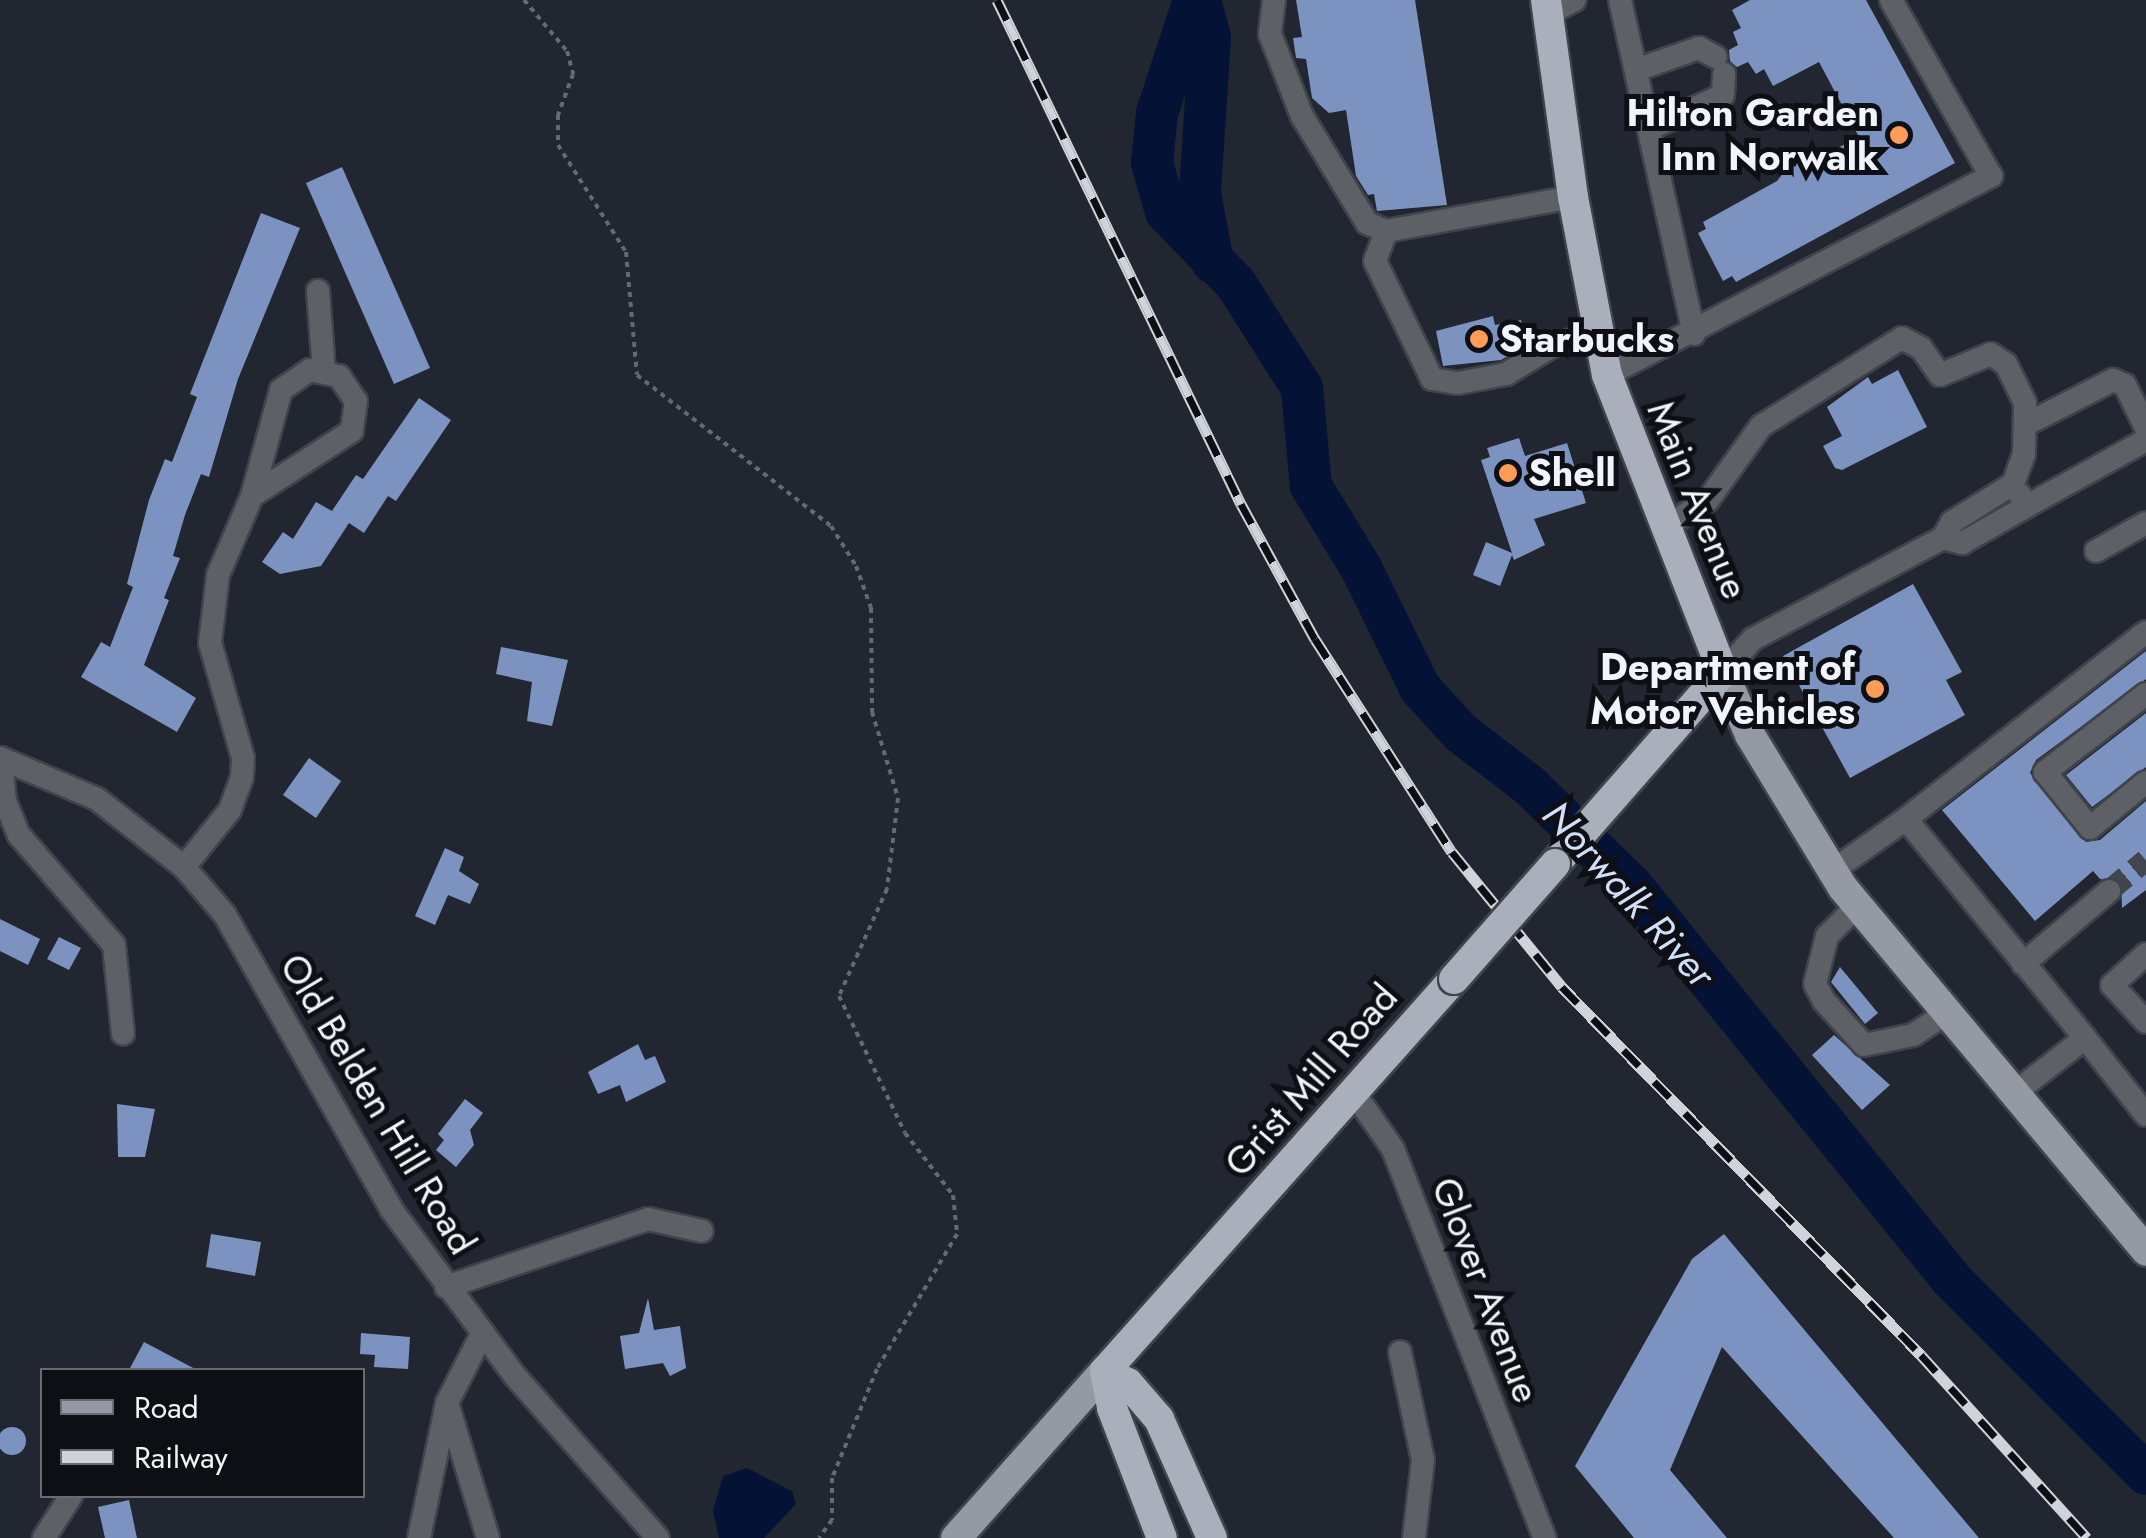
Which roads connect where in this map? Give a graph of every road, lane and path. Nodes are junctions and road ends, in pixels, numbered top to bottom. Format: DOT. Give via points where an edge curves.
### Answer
graph roads {
  1 [pos="524,0"];
  2 [pos="1274,0"];
  3 [pos="1620,0"];
  4 [pos="1890,0"];
  5 [pos="1556,4"];
  6 [pos="1636,70"];
  7 [pos="1649,130"];
  8 [pos="1572,197"];
  9 [pos="1386,232"];
  10 [pos="318,291"];
  11 [pos="1598,334"];
  12 [pos="1694,334"];
  13 [pos="324,370"];
  14 [pos="1607,374"];
  15 [pos="2025,414"];
  16 [pos="2146,428"];
  17 [pos="2146,440"];
  18 [pos="2013,484"];
  19 [pos="252,496"];
  20 [pos="2027,506"];
  21 [pos="2146,523"];
  22 [pos="1664,528"];
  23 [pos="1943,538"];
  24 [pos="2096,551"];
  25 [pos="2146,632"];
  26 [pos="1723,672"];
  27 [pos="2146,694"];
  28 [pos="1,758"];
  29 [pos="2146,782"];
  30 [pos="1906,819"];
  31 [pos="184,867"];
  32 [pos="1832,870"];
  33 [pos="2109,891"];
  34 [pos="1857,906"];
  35 [pos="2146,954"];
  36 [pos="2024,964"];
  37 [pos="1944,1015"];
  38 [pos="2146,1022"];
  39 [pos="122,1034"];
  40 [pos="2085,1038"];
  41 [pos="1354,1093"];
  42 [pos="2012,1095"];
  43 [pos="2146,1115"];
  44 [pos="702,1230"];
  45 [pos="2146,1251"];
  46 [pos="446,1286"];
  47 [pos="482,1334"];
  48 [pos="1400,1352"];
  49 [pos="1105,1371"];
  50 [pos="447,1403"];
  51 [pos="70,1498"];
  52 [pos="1545,1532"];
  53 [pos="44,1538"];
  54 [pos="419,1538"];
  55 [pos="488,1538"];
  56 [pos="658,1538"];
  57 [pos="819,1538"];
  58 [pos="956,1538"];
  59 [pos="1162,1538"];
  60 [pos="1212,1538"];
  61 [pos="1414,1538"];
  1 -- 57 [label="path" via="567,51 573,74 558,115 558,145 626,252 637,375 831,526 871,608 872,712 898,798 887,888 839,996 905,1134 953,1195 958,1234 876,1370 832,1478 832,1520"];
  2 -- 9 [label="street" via="1270,34 1302,116 1368,223"];
  3 -- 6 [label="street"];
  4 -- 12 [label="street" via="1991,176"];
  5 -- 8 [label="highway, Main Avenue"];
  6 -- 7 [label="street"];
  6 -- 7 [label="street" via="1699,48 1720,66 1723,95"];
  7 -- 12 [label="street"];
  8 -- 9 [label="street"];
  8 -- 11 [label="highway, Main Avenue"];
  9 -- 11 [label="street" via="1374,262 1432,379 1458,383 1506,374 1528,367 1556,344"];
  10 -- 13 [label="street"];
  11 -- 14 [label="highway, Main Avenue"];
  12 -- 14 [label="street"];
  13 -- 19 [label="street" via="302,372 281,390"];
  13 -- 19 [label="street" via="349,386 357,415 352,431"];
  14 -- 22 [label="highway, Main Avenue"];
  15 -- 16 [label="street" via="2113,380 2125,385"];
  15 -- 18 [label="street" via="2024,454"];
  15 -- 22 [label="street" via="2006,364 1990,354 1940,376 1921,348 1902,338 1761,426 1708,500"];
  17 -- 20 [label="street"];
  18 -- 20 [label="street"];
  18 -- 23 [label="street" via="1952,522"];
  19 -- 31 [label="street" via="218,574 208,626 243,758 242,777 230,810"];
  20 -- 23 [label="street" via="1962,542"];
  21 -- 24 [label="street"];
  22 -- 26 [label="highway, Main Avenue"];
  23 -- 26 [label="street" via="1753,640"];
  25 -- 30 [label="street"];
  26 -- 32 [label="main road, Main Avenue" via="1750,735"];
  26 -- 41 [label="highway, Grist Mill Road, bridge"];
  27 -- 29 [label="street" via="2045,772 2090,828"];
  28 -- 31 [label="street, Old Belden Hill Road" via="97,799"];
  28 -- 39 [label="street" via="5,801 19,835 114,946"];
  30 -- 32 [label="street"];
  30 -- 36 [label="street"];
  31 -- 46 [label="street, Old Belden Hill Road" via="225,915 391,1208"];
  32 -- 34 [label="main road, Main Avenue"];
  33 -- 36 [label="street"];
  34 -- 37 [label="main road, Main Avenue"];
  34 -- 37 [label="street" via="1827,936 1815,984 1824,1001 1864,1046 1913,1035"];
  35 -- 38 [label="street" via="2112,984"];
  36 -- 40 [label="street"];
  37 -- 42 [label="main road, Main Avenue"];
  40 -- 42 [label="street"];
  40 -- 43 [label="street"];
  41 -- 49 [label="highway, Grist Mill Road"];
  41 -- 52 [label="street, Glover Avenue" via="1393,1148"];
  42 -- 45 [label="main road, Main Avenue"];
  44 -- 46 [label="street" via="648,1219"];
  46 -- 47 [label="street, Old Belden Hill Road"];
  47 -- 50 [label="street"];
  47 -- 56 [label="street, Old Belden Hill Road"];
  48 -- 61 [label="street" via="1423,1460"];
  49 -- 58 [label="main road, Grist Mill Road"];
  49 -- 59 [label="highway" via="1112,1408"];
  49 -- 60 [label="highway" via="1128,1384 1159,1419"];
  50 -- 54 [label="street"];
  50 -- 55 [label="street"];
  51 -- 53 [label="street"];
}
